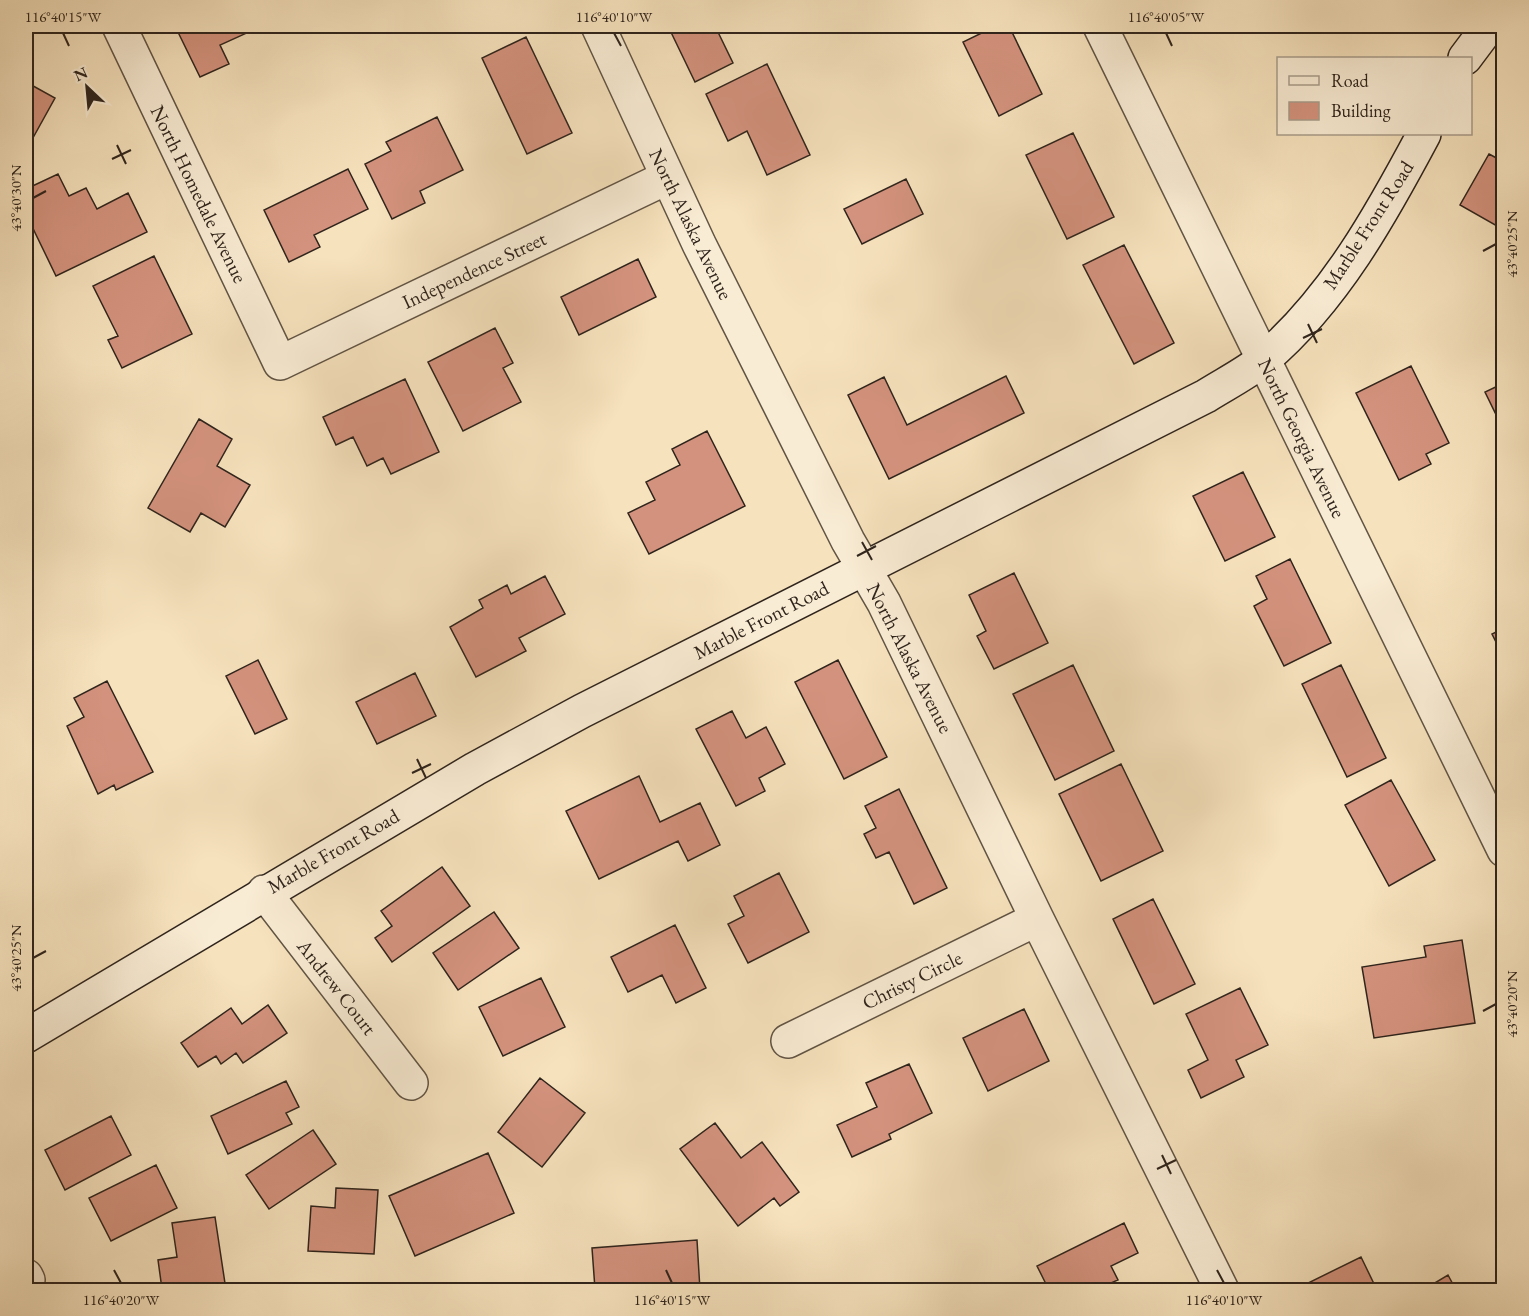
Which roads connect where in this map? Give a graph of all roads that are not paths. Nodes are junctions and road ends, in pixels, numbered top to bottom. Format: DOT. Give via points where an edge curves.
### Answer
graph roads {
  1 [pos="119,26"];
  2 [pos="598,26"];
  3 [pos="1100,26"];
  4 [pos="1489,26"];
  5 [pos="1466,57"];
  6 [pos="1423,135"];
  7 [pos="668,177"];
  8 [pos="1263,359"];
  9 [pos="280,363"];
  10 [pos="864,568"];
  11 [pos="1503,850"];
  12 [pos="264,892"];
  13 [pos="1037,919"];
  14 [pos="26,1036"];
  15 [pos="788,1041"];
  16 [pos="411,1083"];
  17 [pos="1221,1290"];
  1 -- 9 [label="street, North Homedale Avenue"];
  2 -- 7 [label="street, North Alaska Avenue"];
  3 -- 8 [label="street, North Georgia Avenue"];
  4 -- 5 [label="street"];
  6 -- 8 [label="street, Marble Front Road" via="1342,272 1304,319"];
  7 -- 9 [label="street, Independence Street"];
  7 -- 10 [label="street, North Alaska Avenue"];
  8 -- 10 [label="street, Marble Front Road" via="1206,396"];
  8 -- 11 [label="street, North Georgia Avenue"];
  10 -- 12 [label="street, Marble Front Road" via="484,763"];
  10 -- 13 [label="street, North Alaska Avenue"];
  12 -- 14 [label="street, Marble Front Road"];
  12 -- 16 [label="street, Andrew Court"];
  13 -- 15 [label="street, Christy Circle"];
  13 -- 17 [label="street, North Alaska Avenue"];
}
